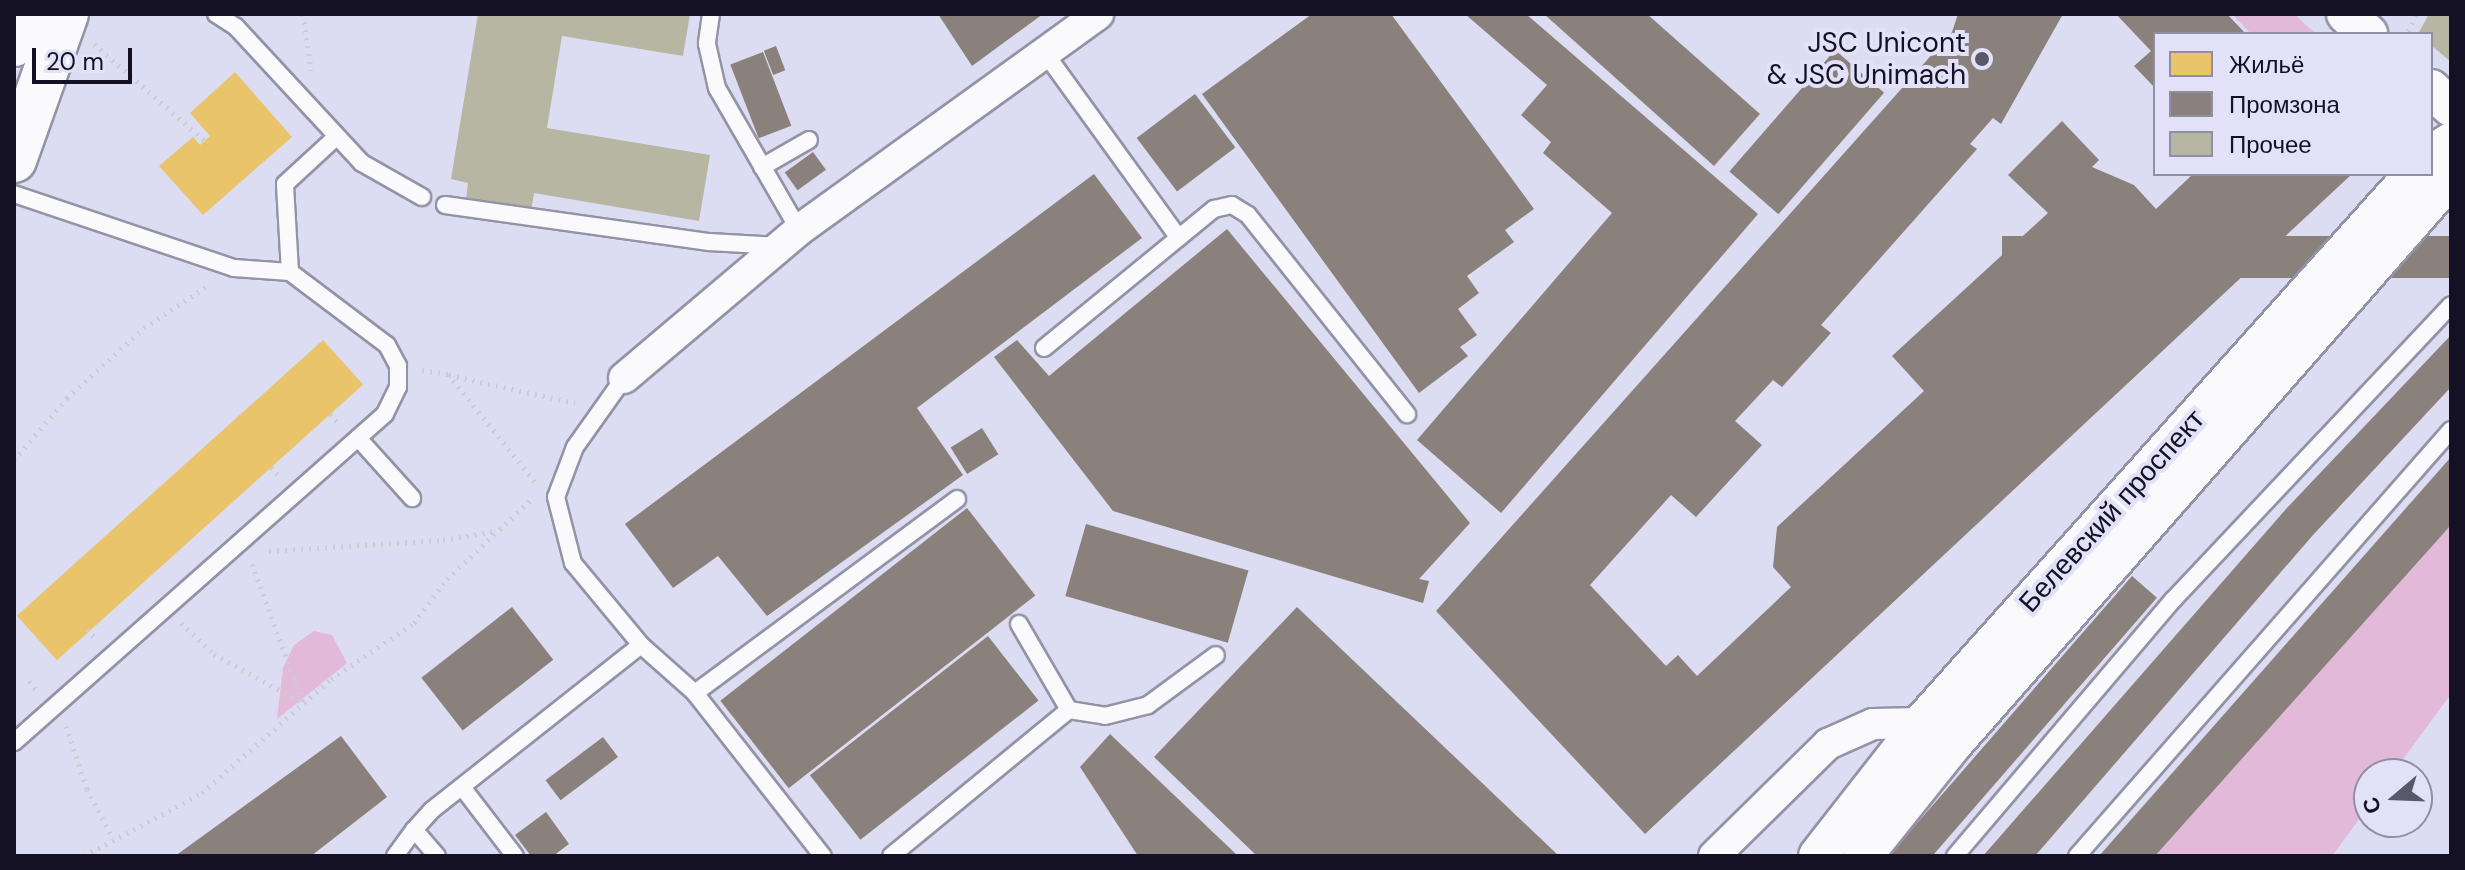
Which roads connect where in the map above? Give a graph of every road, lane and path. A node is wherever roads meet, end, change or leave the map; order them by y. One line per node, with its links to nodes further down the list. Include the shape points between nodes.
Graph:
1 (25, 14): 10 (main road)
2 (216, 14): 14 (lane, via 236,27)
3 (711, 14): 20 (lane, via 707,44 717,88)
4 (1098, 14): 11 (street)
5 (2346, 14): 9 (street)
6 (2417, 14): 8 (path)
7 (78, 28): 16 (path); 19 (main road)
8 (2408, 31)
9 (2366, 32)
10 (14, 44)
11 (1045, 53): 26 (street); 27 (lane)
12 (2433, 91): 13 (street)
13 (2451, 107)
14 (335, 138): 24 (lane, via 383,178); 29 (lane, via 285,184)
15 (809, 140): 20 (lane)
16 (205, 141)
17 (2451, 142): 18 (street)
18 (2433, 154)
19 (14, 160)
20 (762, 167): 26 (lane)
21 (2412, 176): 52 (street, Белевский проспект)
22 (2451, 177): 52 (street, Белевский проспект)
23 (14, 194): 28 (lane)
24 (422, 197)
25 (445, 205): 26 (lane, via 709,242)
26 (790, 238): 34 (street)
27 (1179, 238): 31 (lane); 36 (lane, via 1214,209 1232,205 1248,215)
28 (234, 268): 29 (lane); 39 (path, via 144,328 67,398)
29 (290, 272): 32 (lane, via 387,345)
30 (2451, 305): 66 (lane, via 2173,600)
31 (1044, 348)
32 (398, 366): 33 (path); 38 (lane, via 398,387 385,414)
33 (448, 374): 35 (path); 42 (path, via 542,490)
34 (624, 378): 35 (lane)
35 (601, 409): 46 (lane, via 575,447 556,497 573,563)
36 (1407, 414)
37 (2451, 430): 67 (lane)
38 (358, 438): 40 (lane); 43 (lane)
39 (14, 460)
40 (412, 498)
41 (957, 499): 48 (lane)
42 (498, 531): 43 (path, via 443,540); 49 (path, via 447,579 414,623)
43 (244, 547): 44 (lane); 49 (path)
44 (165, 609): 49 (path, via 214,654); 50 (lane)
45 (1019, 624): 51 (lane)
46 (641, 645): 48 (lane); 54 (lane)
47 (1216, 655): 51 (lane, via 1148,705 1105,716)
48 (695, 693): 57 (lane)
49 (303, 703): 56 (path, via 202,793)
50 (52, 708): 53 (lane); 56 (path, via 63,716 87,789)
51 (1069, 710): 62 (lane)
52 (1937, 735): 63 (street, via 1873,724 1828,744); 64 (street, Белевский проспект); 65 (street, Белевский проспект)
53 (14, 742)
54 (462, 787): 55 (lane); 61 (lane)
55 (414, 830): 59 (lane); 60 (lane)
56 (113, 839): 58 (path)
57 (819, 855)
58 (84, 856)
59 (395, 856)
60 (437, 856)
61 (515, 856)
62 (891, 856)
63 (1714, 856)
64 (1818, 856)
65 (1863, 856)
66 (1955, 856)
67 (2077, 856)

